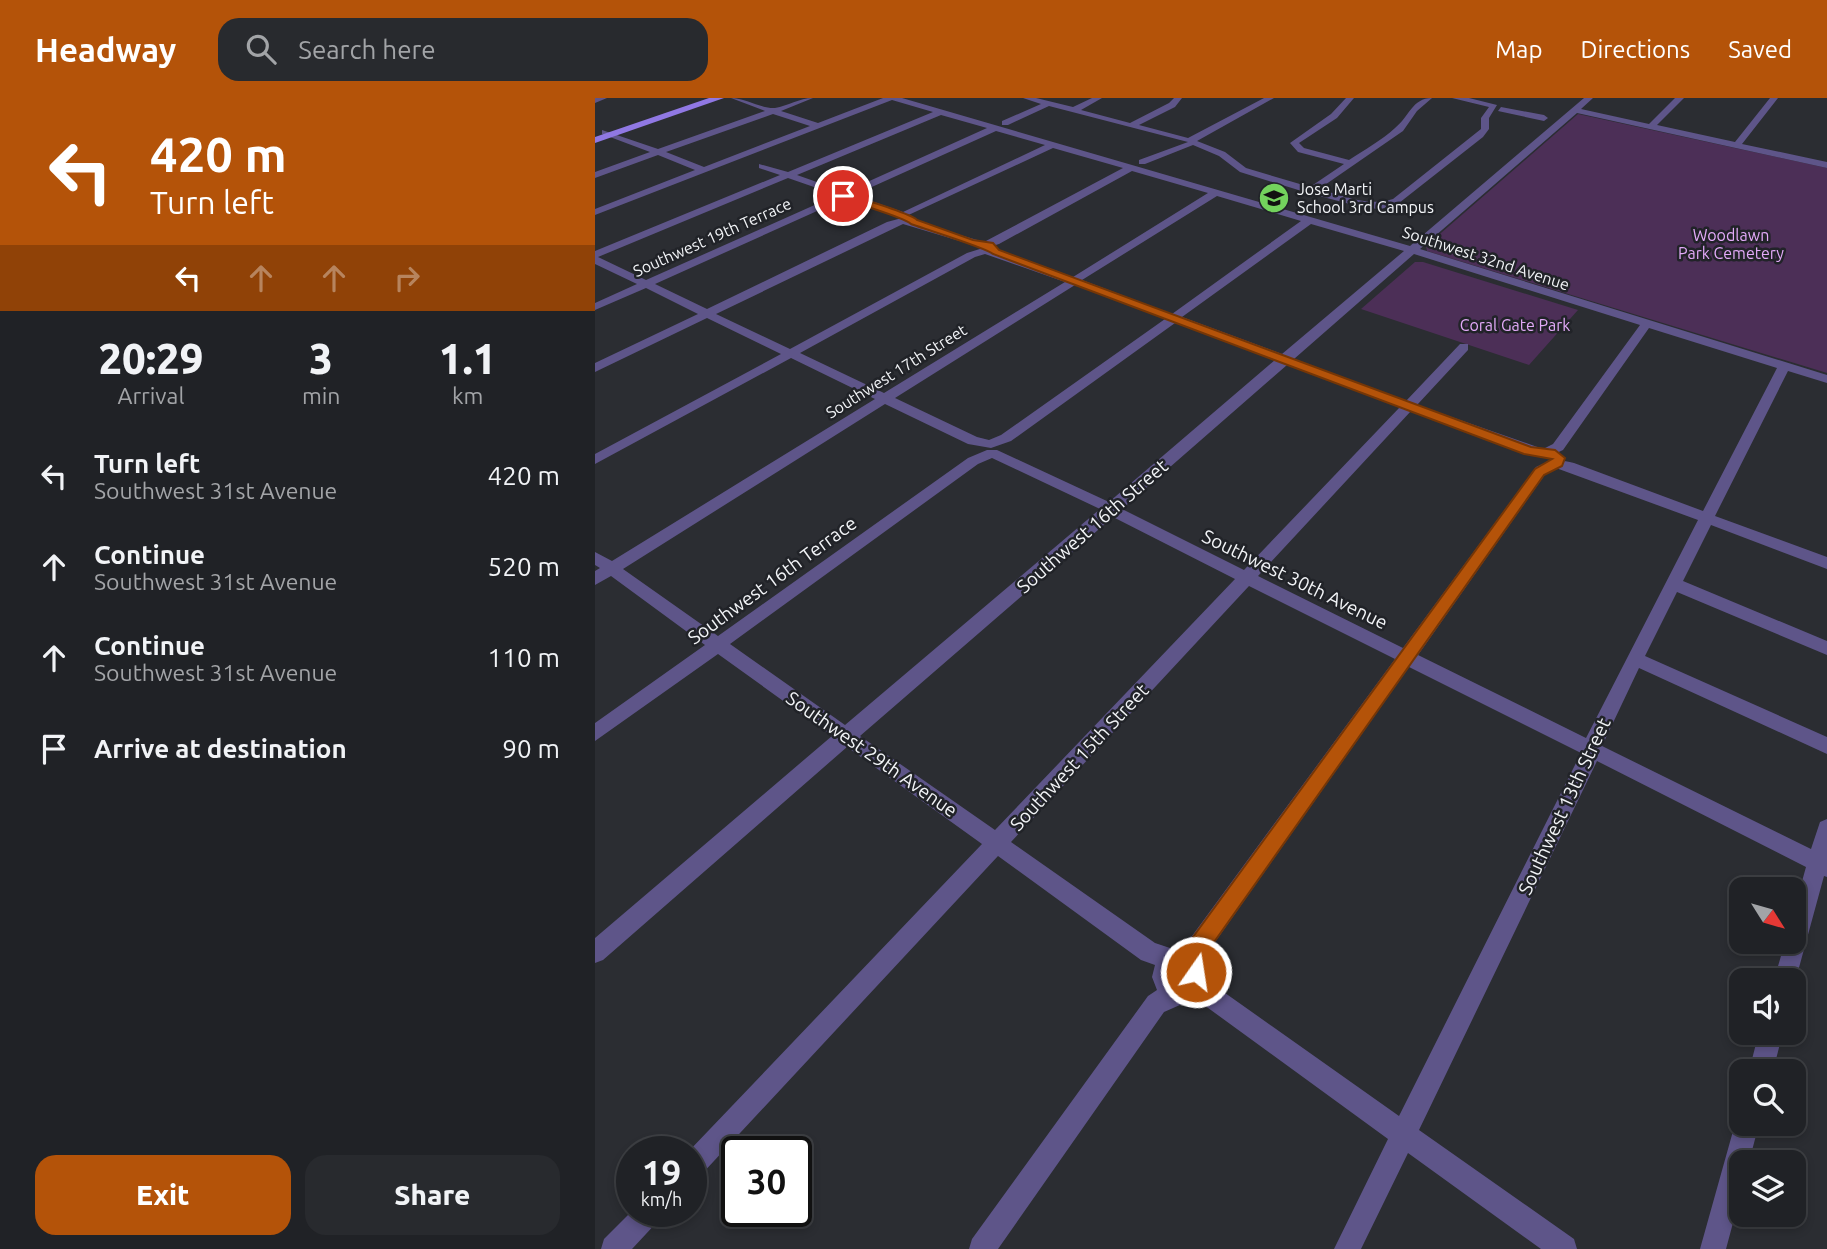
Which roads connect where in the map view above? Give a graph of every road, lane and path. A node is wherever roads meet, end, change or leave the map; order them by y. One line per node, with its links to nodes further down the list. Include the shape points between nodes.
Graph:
1 (603, 98): 17 (street)
2 (705, 98): 29 (main road)
3 (719, 98): 29 (main road)
4 (736, 98): 21 (street)
5 (809, 98): 21 (street)
6 (891, 98): 23 (street, Southwest 32nd Avenue); 25 (street)
7 (1027, 98): 18 (street)
8 (1098, 98): 22 (street)
9 (1270, 98): 30 (street)
10 (1350, 98): 35 (street, via 1294,145)
11 (1428, 98): 35 (street, via 1400,129)
12 (1456, 98): 19 (street)
13 (1589, 98): 20 (street, Southwest 16th Street)
14 (1680, 98): 28 (street)
15 (1774, 98): 32 (street)
16 (1177, 99): 27 (street)
17 (595, 100)
18 (1048, 104): 22 (street); 26 (street, Southwest 19th Terrace)
19 (1498, 106): 24 (street); 42 (street, via 1485,118 1480,135 1396,201 1360,204)
20 (1575, 110): 28 (street); 49 (street, Southwest 16th Street)
21 (773, 111): 25 (street); 33 (street)
22 (1072, 111): 27 (street)
23 (940, 112): 26 (street, Southwest 32nd Avenue); 41 (street)
24 (1544, 118)
25 (818, 126): 39 (street)
26 (1000, 126): 31 (street, Southwest 32nd Avenue); 44 (street, Southwest 19th Terrace)
27 (1129, 126): 30 (street)
28 (1652, 126): 32 (street)
29 (602, 135): 33 (street)
30 (1189, 143): 34 (street); 42 (street, via 1222,154 1246,171)
31 (1052, 145): 38 (street, Southwest 32nd Avenue); 46 (street)
32 (1737, 145): 36 (street)
33 (658, 153): 39 (street); 40 (street)
34 (1142, 162)
35 (1350, 163): 42 (street)
36 (1827, 165)
37 (762, 166): 41 (street)
38 (1130, 168): 43 (street, Southwest 32nd Avenue); 48 (street)
39 (704, 170): 45 (street)
40 (595, 176)
41 (787, 176): 44 (street); 50 (street)
42 (1311, 191)
43 (1215, 193): 47 (street, Southwest 32nd Avenue); 51 (street, Southwest 17th Street)
44 (843, 196): 46 (street); 52 (street, Southwest 19th Terrace)
45 (595, 212)
46 (903, 218): 48 (street); 54 (street)
47 (1309, 220): 49 (street, Southwest 32nd Avenue); 55 (street, Southwest 16th Terrace)
48 (984, 248): 51 (street); 58 (street)
49 (1410, 251): 56 (street, Southwest 32nd Avenue); 59 (street, Southwest 16th Street)
50 (595, 257): 52 (street, Southwest 30th Avenue)
51 (1075, 281): 55 (street); 63 (street, Southwest 17th Street)
52 (646, 284): 53 (street, Southwest 19th Terrace); 54 (street, Southwest 30th Avenue)
53 (595, 307)
54 (706, 314): 58 (street, Southwest 30th Avenue); 61 (street)
55 (1174, 318): 59 (street); 65 (street, Southwest 16th Terrace)
56 (1646, 324): 60 (street, Southwest 32nd Avenue); 66 (street)
57 (1464, 346): 64 (street, Southwest 15th Street)
58 (789, 354): 63 (street, Southwest 30th Avenue); 67 (street)
59 (1286, 359): 64 (street); 68 (street, Southwest 16th Street)
60 (1784, 366): 62 (street, Southwest 32nd Avenue); 69 (street, Southwest 13th Street)
61 (595, 368)
62 (1827, 379)
63 (885, 399): 65 (street, Southwest 30th Avenue); 72 (street, Southwest 17th Street)
64 (1409, 405): 66 (street); 74 (street, Southwest 15th Street)
65 (990, 449): 68 (street, Southwest 30th Avenue); 76 (street, Southwest 16th Terrace)
66 (1549, 459): 69 (street); 78 (street)
67 (595, 460)
68 (1111, 509): 74 (street, Southwest 30th Avenue); 81 (street, Southwest 16th Street)
69 (1707, 518): 71 (street); 75 (street, Southwest 13th Street)
70 (595, 557): 72 (street, Southwest 29th Avenue)
71 (1827, 563)
72 (611, 568): 73 (street, Southwest 17th Street); 76 (street, Southwest 29th Avenue)
73 (595, 579)
74 (1247, 579): 78 (street, Southwest 30th Avenue); 85 (street, Southwest 15th Street)
75 (1673, 584): 77 (street); 79 (street, Southwest 13th Street)
76 (717, 645): 80 (street, Southwest 16th Terrace); 81 (street, Southwest 29th Avenue)
77 (1827, 648)
78 (1406, 657): 83 (street, Southwest 30th Avenue); 89 (street, via 1200,944)
79 (1635, 659): 82 (street); 83 (street, Southwest 13th Street)
80 (595, 733)
81 (848, 736): 85 (street, Southwest 29th Avenue); 87 (street, Southwest 16th Street)
82 (1827, 746)
83 (1591, 751): 86 (street, Southwest 30th Avenue); 90 (street, Southwest 13th Street)
84 (1827, 828): 86 (street)
85 (998, 843): 89 (street, Southwest 29th Avenue); 92 (street, Southwest 15th Street)
86 (1822, 865): 88 (street)
87 (595, 952)
88 (1790, 968)
89 (1180, 980): 90 (street, Southwest 29th Avenue); 95 (street)
90 (1404, 1134): 96 (street, Southwest 13th Street); 97 (street, Southwest 29th Avenue)
91 (1744, 1136): 98 (street)
92 (707, 1150)
93 (635, 1227): 94 (street)
94 (614, 1249)
95 (982, 1249)
96 (1347, 1249)
97 (1564, 1249)
98 (1713, 1249)

